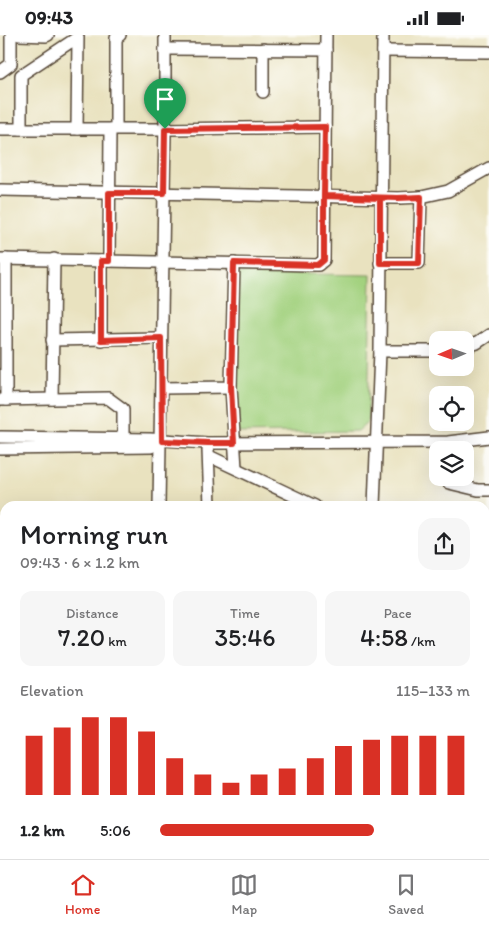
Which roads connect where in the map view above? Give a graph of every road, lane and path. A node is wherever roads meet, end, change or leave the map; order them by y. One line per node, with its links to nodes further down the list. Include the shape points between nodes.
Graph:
1 (11, 35): 13 (street, via 11,64)
2 (19, 35): 3 (street)
3 (48, 35)
4 (120, 35): 19 (street, via 116,38)
5 (165, 35): 8 (street)
6 (326, 35): 10 (street)
7 (383, 35): 11 (street)
8 (165, 49): 9 (street); 20 (street)
9 (263, 49): 10 (street); 14 (street)
10 (326, 50): 15 (street)
11 (383, 51): 12 (street); 27 (street)
12 (489, 52)
13 (0, 71)
14 (263, 92)
15 (325, 127): 20 (street); 25 (street)
16 (0, 129): 17 (street)
17 (21, 129): 18 (street); 18 (street, via 21,75 78,37)
18 (77, 129): 19 (street)
19 (113, 129): 20 (street); 23 (street)
20 (165, 129): 24 (street)
21 (489, 168): 26 (street, via 448,191)
22 (0, 190): 23 (street)
23 (109, 193): 24 (street); 30 (street)
24 (164, 193): 25 (street); 31 (street)
25 (324, 196): 27 (street); 32 (street, via 324,260 318,265)
26 (421, 197): 27 (street); 33 (street, via 419,263)
27 (380, 198): 33 (street)
28 (3, 259): 29 (street); 44 (street)
29 (54, 259): 30 (street); 37 (street)
30 (105, 261): 31 (street); 36 (street)
31 (164, 263): 32 (street); 35 (street)
32 (234, 263): 41 (street)
33 (380, 263): 39 (street)
34 (489, 335): 38 (street)
35 (161, 338): 36 (street); 42 (street)
36 (101, 340): 37 (street)
37 (52, 341): 43 (street)
38 (474, 344)
39 (380, 351): 40 (street); 52 (street)
40 (429, 351)
41 (231, 387): 42 (street); 51 (street)
42 (162, 388): 48 (street)
43 (52, 399): 44 (street); 47 (street, via 108,397 124,409)
44 (3, 400)
45 (0, 437): 47 (street)
46 (489, 437): 49 (street)
47 (123, 438): 48 (street)
48 (162, 441): 50 (street); 55 (street, via 151,447); 61 (street)
49 (471, 441)
50 (208, 443): 51 (street); 57 (street)
51 (234, 443): 52 (street); 58 (street)
52 (376, 443): 54 (street); 64 (street)
53 (0, 444): 55 (street, via 39,443)
54 (429, 445)
55 (45, 448): 56 (street)
56 (0, 449)
57 (209, 455): 58 (street); 62 (street)
58 (236, 468): 63 (street)
59 (461, 486): 60 (street)
60 (489, 490)
61 (160, 501)
62 (210, 501)
63 (305, 501)
64 (374, 501)

